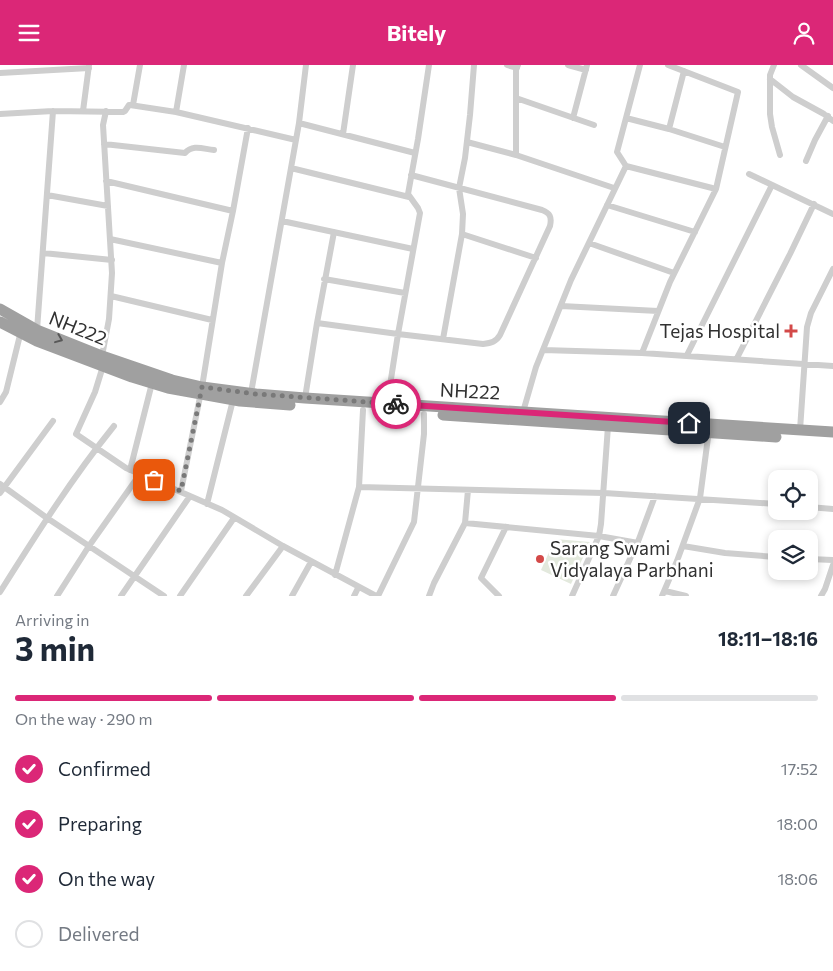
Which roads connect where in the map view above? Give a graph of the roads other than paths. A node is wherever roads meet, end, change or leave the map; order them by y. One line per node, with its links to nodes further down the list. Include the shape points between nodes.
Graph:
1 (140, 65): 21 (street)
2 (184, 65): 25 (street)
3 (306, 65): 30 (street)
4 (353, 65): 34 (street)
5 (429, 65): 40 (street)
6 (474, 65): 36 (street)
7 (507, 65): 13 (street)
8 (568, 65): 15 (street)
9 (640, 65): 28 (street)
10 (668, 65): 16 (street)
11 (774, 65): 18 (street)
12 (801, 65): 19 (street)
13 (517, 66): 20 (street)
14 (89, 67): 17 (street); 23 (street)
15 (586, 68): 27 (street)
16 (684, 71): 33 (street); 38 (street, via 738,92)
17 (0, 73)
18 (770, 79): 29 (street, via 793,97); 42 (street, via 770,121)
19 (833, 88)
20 (516, 98): 27 (street); 41 (street)
21 (132, 105): 24 (street, via 123,112); 25 (street)
22 (54, 111): 23 (street); 26 (street); 53 (street)
23 (83, 111): 24 (street)
24 (106, 111): 37 (street)
25 (176, 112): 32 (street)
26 (0, 114)
27 (573, 118): 31 (street)
28 (626, 118): 33 (street); 44 (street, via 617,152)
29 (830, 118): 43 (street)
30 (299, 123): 34 (street); 35 (street)
31 (594, 125)
32 (248, 129): 35 (street); 58 (street)
33 (669, 129): 38 (street)
34 (343, 134): 40 (street)
35 (296, 140): 45 (street)
36 (467, 142): 41 (street); 50 (street)
37 (104, 144): 39 (street, via 185,153 193,148); 48 (street)
38 (726, 147): 52 (street)
39 (214, 150)
40 (415, 153): 47 (street)
41 (516, 155): 51 (street)
42 (780, 155)
43 (806, 161)
44 (626, 166): 51 (street); 52 (street)
45 (291, 168): 54 (street); 60 (street)
46 (749, 174): 49 (street)
47 (411, 175): 50 (street); 54 (street)
48 (106, 181): 57 (street); 58 (street)
49 (772, 185): 55 (street); 88 (street)
50 (459, 187): 63 (street); 68 (street, via 547,212 550,226)
51 (614, 189): 56 (street)
52 (716, 189): 62 (street)
53 (47, 195): 57 (street); 67 (street)
54 (409, 197): 66 (street, via 420,213)
55 (814, 204): 59 (street); 89 (street)
56 (607, 205): 62 (street); 65 (street)
57 (108, 206): 64 (street)
58 (233, 211): 70 (street)
59 (833, 213)
60 (282, 221): 61 (street); 95 (street)
61 (334, 232): 66 (street); 73 (street)
62 (695, 232): 71 (street)
63 (462, 234): 68 (street); 85 (street)
64 (110, 239): 69 (street); 70 (street)
65 (588, 243): 71 (street); 76 (street)
66 (412, 249): 74 (street)
67 (43, 253): 69 (street); 83 (street)
68 (536, 258): 85 (street, via 498,339 483,344)
69 (112, 260): 75 (street)
70 (222, 263): 79 (street)
71 (674, 273): 78 (street)
72 (832, 274): 91 (street, via 808,320)
73 (324, 279): 74 (street); 81 (street)
74 (405, 293): 84 (street)
75 (111, 296): 79 (street); 90 (street)
76 (561, 306): 78 (street); 86 (street)
77 (0, 309): 82 (highway, NH222)
78 (658, 311): 87 (street)
79 (212, 320): 94 (street)
80 (0, 321): 82 (highway, NH222)
81 (317, 323): 84 (street); 96 (street)
82 (22, 328): 83 (highway, NH222); 90 (highway, NH222, via 38,341); 98 (street, via 6,392)
83 (37, 330): 90 (highway, NH222, one-way to 90)
84 (398, 335): 85 (street); 99 (street)
85 (443, 339)
86 (543, 350): 87 (street); 101 (street)
87 (642, 353): 88 (street)
88 (688, 355): 89 (street)
89 (737, 358): 91 (street)
90 (103, 361): 93 (highway, NH222); 94 (highway, NH222); 110 (street, via 95,392 76,434)
91 (804, 363): 92 (street); 107 (street)
92 (833, 365)
93 (152, 383): 94 (highway, NH222); 111 (street)
94 (202, 391): 95 (highway, NH222); 97 (highway, NH222); 117 (street)
95 (251, 393): 96 (highway, NH222)
96 (305, 398): 99 (highway, NH222)
97 (233, 400): 100 (highway, NH222); 123 (street)
98 (0, 402)
99 (386, 407): 100 (highway, NH222); 101 (highway, NH222); 102 (highway, NH222)
100 (363, 409): 114 (street)
101 (523, 412): 106 (highway, NH222)
102 (424, 414): 105 (highway, NH222); 115 (street)
103 (53, 421): 113 (street)
104 (114, 425): 110 (street)
105 (608, 426): 106 (highway, NH222); 119 (street)
106 (709, 428): 107 (highway, NH222); 109 (highway, NH222); 122 (street)
107 (800, 431): 108 (highway, NH222)
108 (833, 432)
109 (833, 440)
110 (96, 448): 111 (street); 127 (street)
111 (130, 469): 112 (street)
112 (140, 474): 117 (street); 133 (street)
113 (2, 485): 118 (street); 127 (street)
114 (358, 487): 115 (street); 141 (street)
115 (418, 489): 116 (street); 153 (street, via 414,522)
116 (468, 490): 119 (street); 129 (street)
117 (181, 491): 120 (street)
118 (0, 493)
119 (604, 493): 121 (street); 131 (street)
120 (190, 495): 123 (street); 142 (street)
121 (655, 496): 122 (street); 132 (street)
122 (700, 498): 124 (street); 135 (street)
123 (207, 503): 128 (street)
124 (768, 503)
125 (818, 508): 126 (street)
126 (833, 509)
127 (47, 518): 133 (street); 144 (street)
128 (234, 518): 134 (street); 149 (street)
129 (465, 523): 130 (street); 154 (street)
130 (506, 527): 131 (street); 155 (street, via 480,578)
131 (598, 536): 132 (street); 156 (street)
132 (638, 543): 157 (street)
133 (89, 546): 142 (street); 146 (street)
134 (283, 546): 139 (street); 150 (street)
135 (683, 546): 136 (street); 145 (street)
136 (768, 556)
137 (818, 559): 138 (street)
138 (833, 560)
139 (311, 562): 141 (street); 151 (street)
140 (833, 565): 159 (street)
141 (335, 575): 143 (street)
142 (134, 576): 147 (street); 148 (street)
143 (358, 588): 152 (street); 153 (street)
144 (0, 592)
145 (664, 594): 158 (street)
146 (57, 596)
147 (121, 596)
148 (164, 596)
149 (180, 596)
150 (246, 596)
151 (292, 596)
152 (354, 596)
153 (377, 596)
154 (429, 596)
155 (499, 596)
156 (572, 596)
157 (613, 596)
158 (686, 596)
159 (821, 596)

